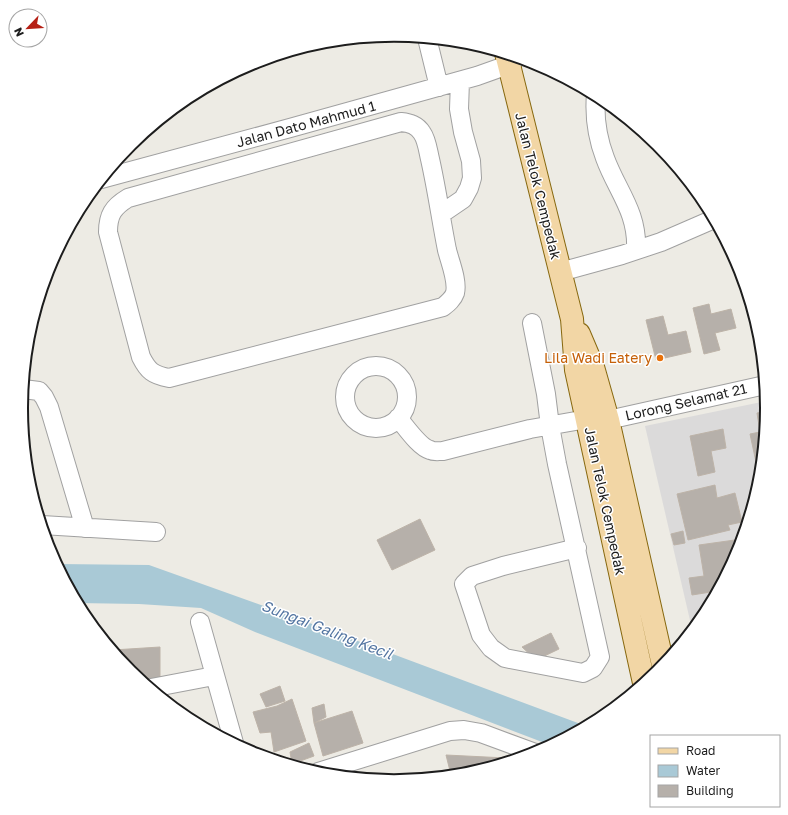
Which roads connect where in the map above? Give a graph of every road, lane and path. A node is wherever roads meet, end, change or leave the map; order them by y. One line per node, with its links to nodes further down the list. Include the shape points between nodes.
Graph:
1 (428, 43): 5 (street)
2 (509, 60): 4 (street, Jalan Dato Mahmud 1)
3 (511, 61): 11 (main road, Jalan Telok Cempedak)
4 (460, 81): 5 (street, Jalan Dato Mahmud 1); 8 (street, via 459,109 471,161 472,178 463,199)
5 (439, 87): 7 (street, Jalan Dato Mahmud 1)
6 (598, 104): 10 (street, via 596,124 600,144 631,213)
7 (111, 176)
8 (441, 214): 8 (street, via 455,283 455,293 443,307 169,378 152,372 141,357 108,232 112,212 118,204 128,198 402,122 410,122 422,133)
9 (709, 221): 10 (street)
10 (636, 250): 11 (street)
11 (560, 272): 16 (main road, Jalan Telok Cempedak, via 572,319 593,367)
12 (532, 323): 17 (street)
13 (759, 386): 16 (street, Lorong Selamat 21)
14 (31, 390): 19 (street, via 44,397 49,407)
15 (398, 418): 17 (street, Lorong Selamat 21, via 422,445 433,451 443,451)
16 (597, 419): 17 (street, Lorong Selamat 21); 23 (main road, Jalan Telok Cempedak); 25 (main road, Jalan Telok Cempedak)
17 (550, 426): 21 (street)
18 (47, 526): 19 (street)
19 (84, 528): 20 (street)
20 (156, 532)
21 (577, 548): 21 (street, via 600,657 593,668 583,673 505,658 491,648 481,635 464,584 468,579 503,566)
22 (200, 622): 24 (street)
23 (661, 658)
24 (214, 676): 26 (street); 27 (street)
25 (643, 676)
26 (158, 687)
27 (232, 736)
28 (525, 749): 29 (street, via 481,733 450,731)
29 (332, 768)

